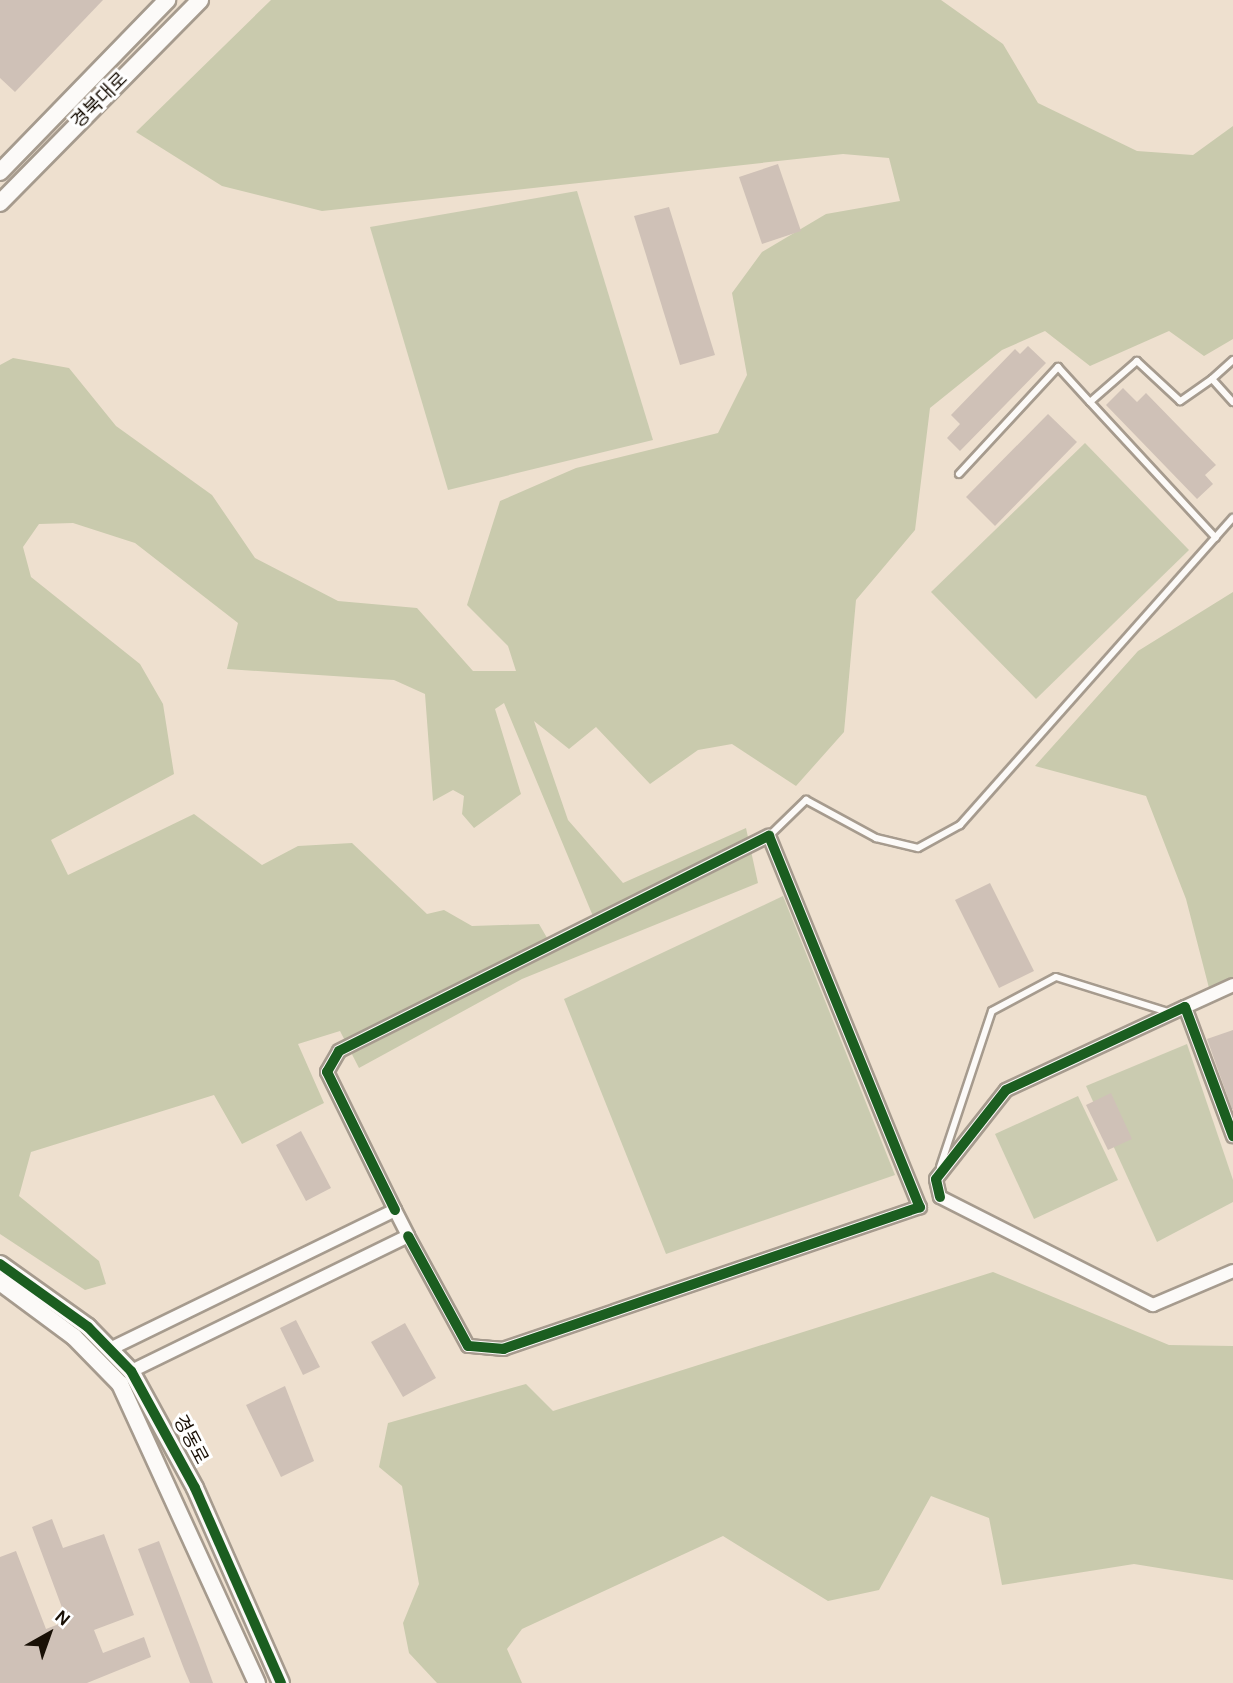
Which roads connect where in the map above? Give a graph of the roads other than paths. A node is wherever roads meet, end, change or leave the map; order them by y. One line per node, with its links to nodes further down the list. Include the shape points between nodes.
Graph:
1 (167, 0): 3 (street, 경북대로)
2 (200, 0): 4 (street, 경북대로)
3 (0, 172)
4 (0, 203)
5 (1233, 360): 6 (lane)
6 (1212, 379): 7 (lane, via 1180,401 1137,361); 8 (lane)
7 (1090, 402): 9 (lane, via 1058,367); 11 (lane)
8 (1233, 402)
9 (959, 474)
10 (1233, 518): 11 (lane)
11 (1216, 537): 12 (lane, via 960,825 918,848 876,838 806,800)
12 (769, 836): 19 (street); 20 (street, via 339,1051 327,1072)
13 (1233, 985): 14 (street)
14 (1185, 1007): 15 (street); 16 (street)
15 (1172, 1013): 17 (street, via 1006,1090); 17 (lane, via 1056,977 992,1011)
16 (1233, 1136)
17 (936, 1179): 18 (street)
18 (940, 1198): 19 (street); 23 (street, via 1153,1304)
19 (920, 1207): 21 (street, via 504,1349 468,1346)
20 (395, 1210): 21 (street); 25 (street)
21 (408, 1236): 26 (street)
22 (0, 1264): 25 (street, 경동로)
23 (1233, 1271)
24 (0, 1282): 27 (street, 경동로, via 74,1337 120,1384)
25 (110, 1349): 26 (street, 경동로)
26 (131, 1371): 28 (street, 경동로, via 195,1488)
27 (257, 1683)
28 (281, 1683)

